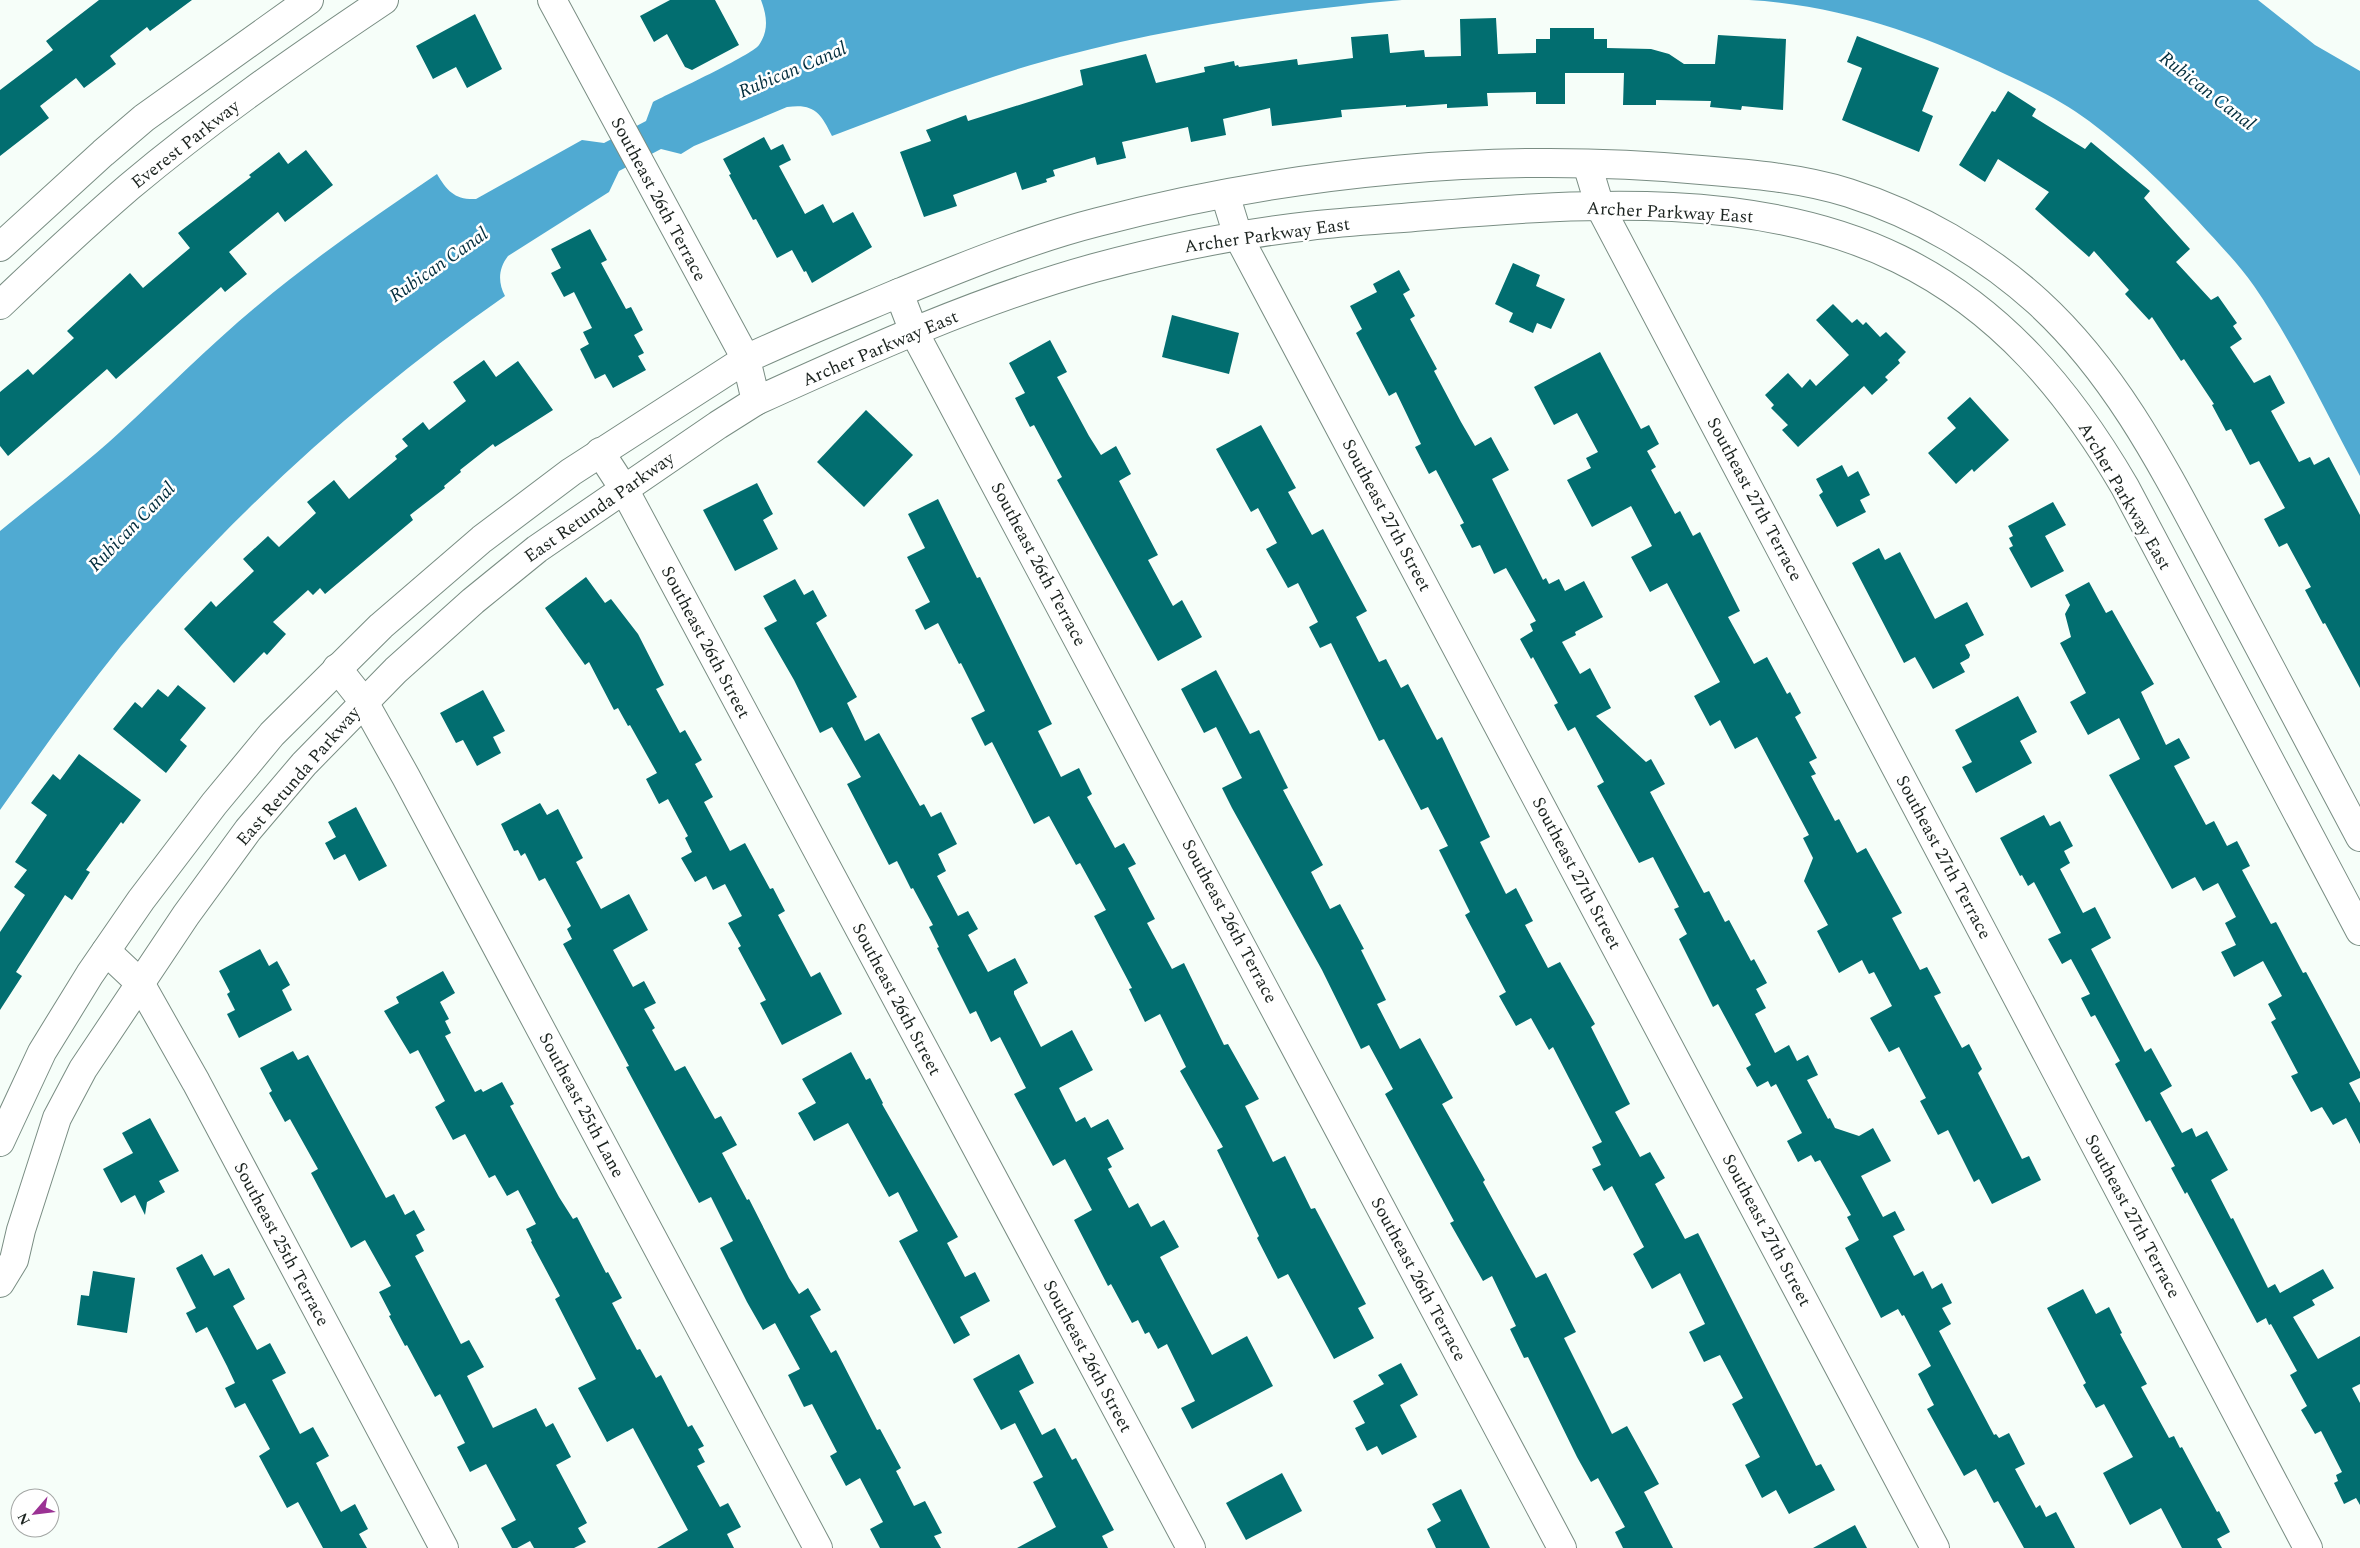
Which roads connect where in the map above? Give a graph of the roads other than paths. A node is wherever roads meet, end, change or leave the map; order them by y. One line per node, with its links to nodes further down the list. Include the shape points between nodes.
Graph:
1 (309, 0): 8 (street, via 144,118)
2 (384, 0): 10 (street, Everest Parkway, via 185,141)
3 (552, 0): 12 (street, Southeast 26th Terrace)
4 (1587, 164): 5 (street, via 1406,169); 6 (street, Southeast 27th Terrace); 18 (street, via 1652,165 1755,175 1848,192 1939,232 1974,253 2038,302 2082,346 2145,437)
5 (1226, 194): 7 (street, Southeast 27th Street); 9 (street, via 1095,222 1010,250)
6 (1600, 207): 7 (street, Archer Parkway East, via 1507,210 1311,225); 19 (street, Archer Parkway East, via 1735,212 1803,224 1860,242 1931,277 1990,318 2018,343 2045,370 2086,425 2125,487); 29 (street, Southeast 27th Terrace)
7 (1238, 236): 11 (street, Archer Parkway East, via 1094,268 1030,288); 28 (street, Southeast 27th Street)
8 (0, 247)
9 (899, 293): 11 (street, Southeast 26th Terrace); 12 (street)
10 (3, 296)
11 (914, 332): 13 (street, Archer Parkway East); 27 (street, Southeast 26th Terrace)
12 (746, 359): 13 (street, Southeast 26th Terrace); 14 (street)
13 (756, 401): 15 (street, East Retunda Parkway)
14 (600, 452): 15 (street, Southeast 26th Street); 16 (street, via 482,539)
15 (624, 489): 17 (street, East Retunda Parkway, via 537,549 480,595); 26 (street, Southeast 26th Street)
16 (337, 668): 17 (street, Southeast 25th Lane); 20 (street, via 272,734 214,804)
17 (364, 702): 21 (street, East Retunda Parkway, via 304,764 248,830); 25 (street, Southeast 25th Lane)
18 (2360, 837)
19 (2360, 931)
20 (106, 951): 21 (street, Southeast 25th Terrace); 22 (street, via 42,1052)
21 (140, 983): 23 (street, East Retunda Parkway, via 83,1069 57,1118 14,1260); 24 (street, Southeast 25th Terrace)
22 (0, 1142)
23 (0, 1283)
24 (444, 1548)
25 (818, 1548)
26 (1190, 1548)
27 (1562, 1548)
28 (1935, 1548)
29 (2308, 1548)

